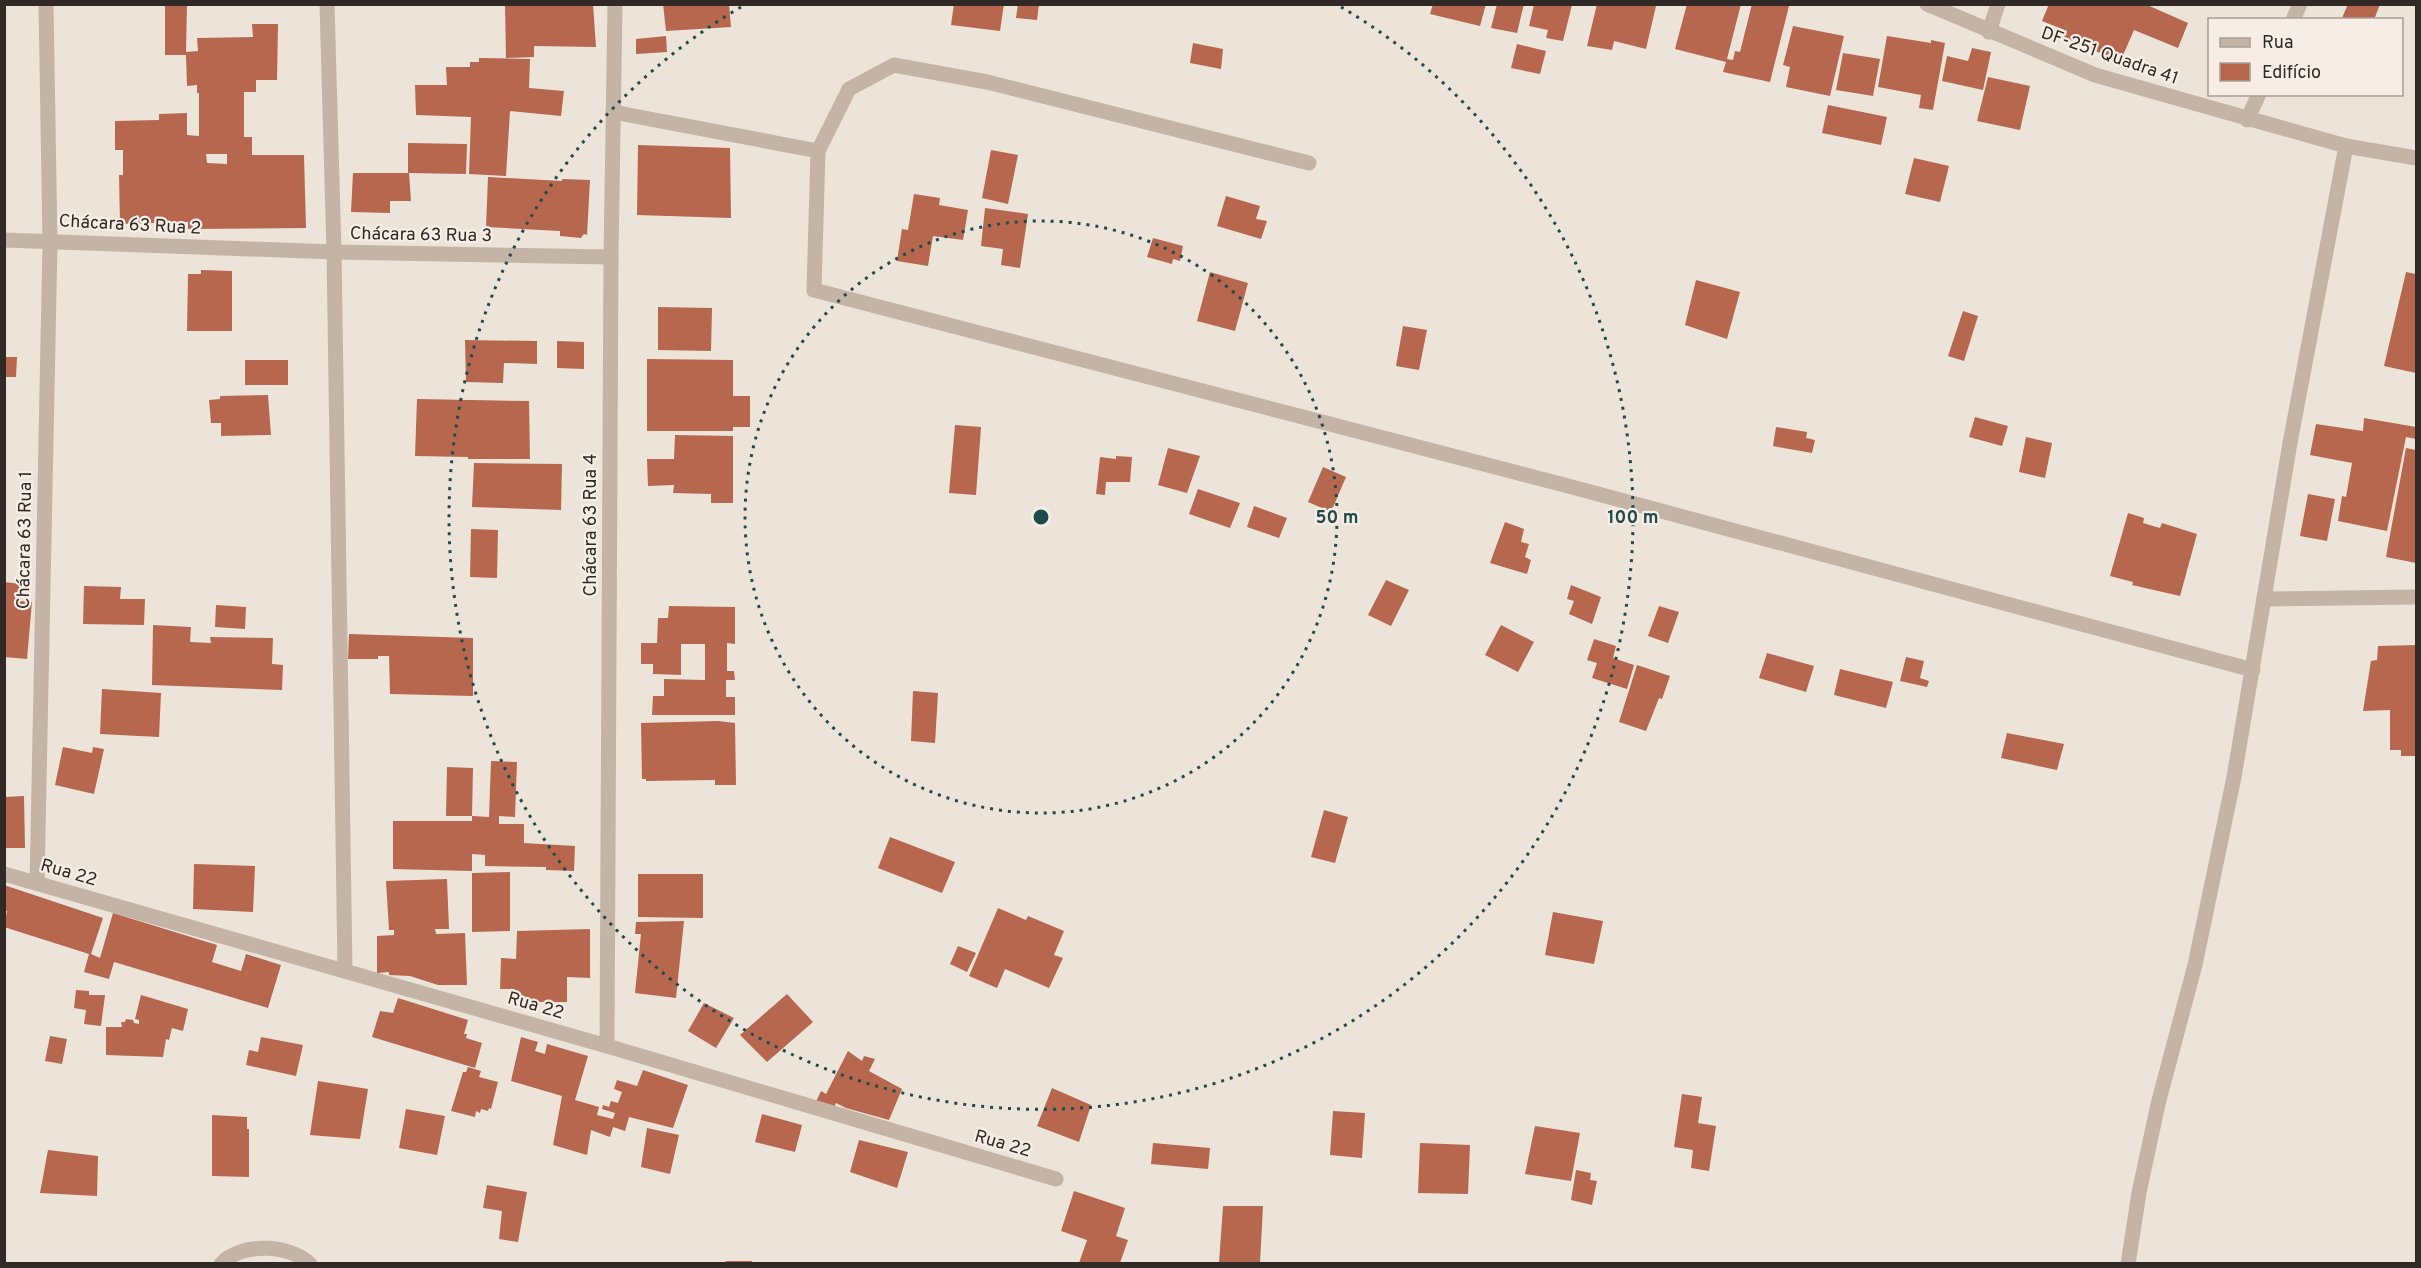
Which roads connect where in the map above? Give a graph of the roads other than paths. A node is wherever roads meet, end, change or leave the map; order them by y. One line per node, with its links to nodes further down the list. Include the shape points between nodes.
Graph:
1 (46, 4): 17 (street, Chácara 63 Rua 2)
2 (327, 4): 18 (street, Chácara 63 Rua 3)
3 (615, 4): 10 (street, Chácara 63 Rua 4)
4 (1927, 4): 8 (street, DF-251 Quadra 41)
5 (1998, 4): 8 (street)
6 (2300, 4): 7 (street)
7 (2294, 18)
8 (1989, 32): 11 (street, DF-251 Quadra 41, via 2095,75)
9 (2258, 96): 11 (street)
10 (613, 112): 13 (street); 19 (street, Chácara 63 Rua 4)
11 (2247, 120): 12 (street, DF-251 Quadra 41)
12 (2346, 146): 14 (street, DF-251 Quadra 41); 21 (street)
13 (818, 151): 15 (street, via 849,89 894,65 987,82); 22 (street, via 814,290 1584,490)
14 (2416, 158)
15 (1309, 163)
16 (4, 240): 17 (street)
17 (50, 243): 18 (street, Chácara 63 Rua 2); 24 (street, Chácara 63 Rua 1)
18 (334, 252): 19 (street, Chácara 63 Rua 3); 25 (street)
19 (611, 257): 26 (street, Chácara 63 Rua 4)
20 (2416, 597): 21 (street)
21 (2264, 599): 22 (street)
22 (2253, 670): 30 (street, via 2195,965 2158,1104)
23 (4, 874): 24 (street, Rua 22)
24 (37, 883): 25 (street, Rua 22)
25 (345, 970): 26 (street, Rua 22)
26 (607, 1046): 27 (street, Rua 22)
27 (1056, 1179)
28 (221, 1263): 29 (street, via 264,1246 302,1255)
29 (310, 1263)
30 (2128, 1263)

